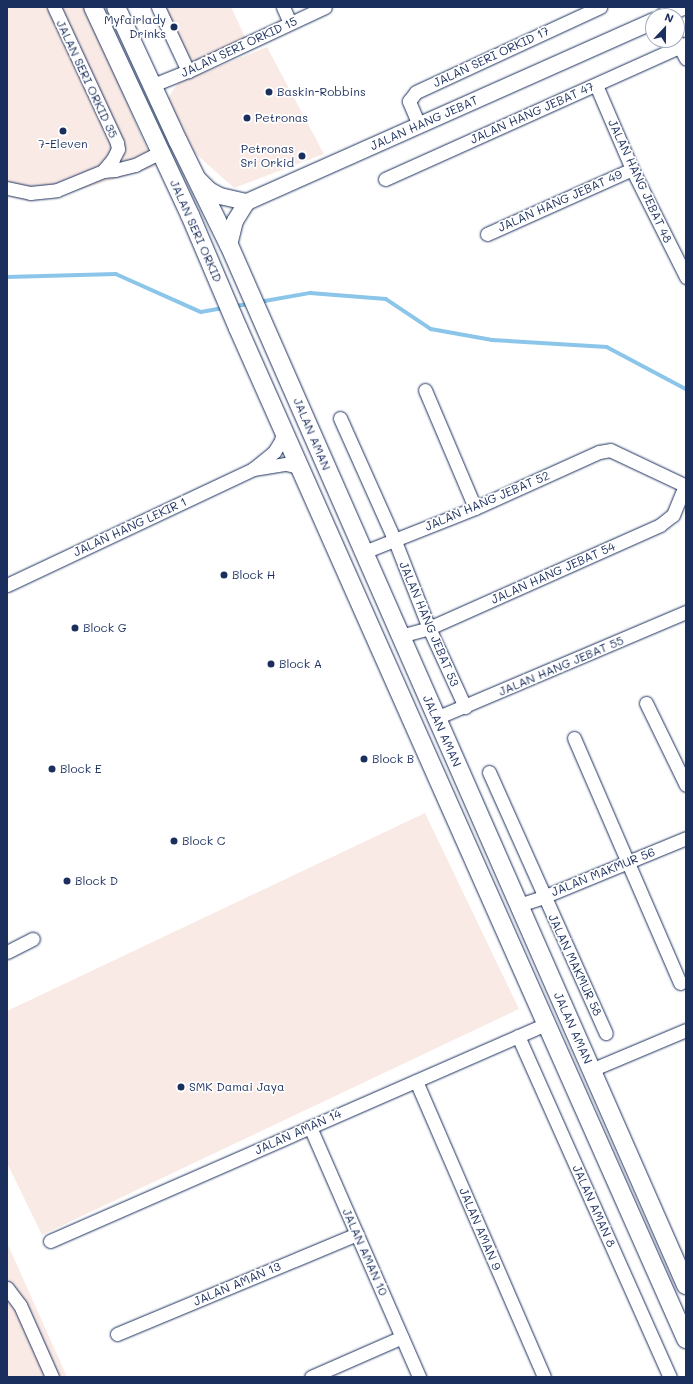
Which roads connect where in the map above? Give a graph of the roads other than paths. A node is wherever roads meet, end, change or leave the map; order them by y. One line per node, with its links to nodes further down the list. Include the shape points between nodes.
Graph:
1 (54, 7): 19 (street, JALAN SERI ORKID 35, via 117,143 118,149)
2 (93, 7): 17 (main road, JALAN SERI ORKID)
3 (116, 7): 14 (main road, JALAN SERI ORKID)
4 (158, 7): 13 (street)
5 (283, 7): 8 (street)
6 (325, 7): 8 (street, JALAN SERI ORKID 15)
7 (600, 7): 16 (street, JALAN SERI ORKID 17, via 416,92 409,100)
8 (290, 23): 13 (street, JALAN SERI ORKID 15)
9 (645, 25): 16 (street, JALAN HANG JEBAT)
10 (671, 48): 15 (street, JALAN HANG JEBAT 47)
11 (683, 48): 12 (street)
12 (686, 59)
13 (188, 71): 14 (street, JALAN SERI ORKID 15)
14 (153, 85): 20 (main road, JALAN SERI ORKID)
15 (596, 85): 18 (street, JALAN HANG JEBAT 48); 21 (street, JALAN HANG JEBAT 47)
16 (419, 125): 23 (street, JALAN HANG JEBAT)
17 (161, 152): 19 (street, via 135,164); 29 (main road, JALAN SERI ORKID)
18 (632, 169): 24 (street, JALAN HANG JEBAT 49); 26 (street, JALAN HANG JEBAT 48)
19 (103, 171): 22 (street, via 57,190 30,193)
20 (197, 178): 23 (street, via 209,190 220,196); 25 (main road, JALAN AMAN)
21 (384, 179)
22 (7, 188)
23 (247, 202): 25 (street, via 235,221)
24 (487, 234)
25 (229, 245): 35 (main road, JALAN AMAN)
26 (686, 277)
27 (425, 390): 33 (street)
28 (340, 418): 34 (street, JALAN HANG JEBAT 53)
29 (283, 430): 30 (main road, JALAN SERI ORKID); 31 (street, JALAN HANG LEKIR 1, via 281,441 274,452)
30 (297, 462): 31 (street, JALAN HANG LEKIR 1); 53 (main road, JALAN AMAN)
31 (253, 469): 36 (street, JALAN HANG LEKIR 1)
32 (685, 485): 33 (street, JALAN HANG JEBAT 52, via 610,450 599,452); 38 (street, JALAN HANG JEBAT 54, via 673,515 668,520)
33 (475, 508): 34 (street, JALAN HANG JEBAT 52)
34 (395, 540): 35 (street, JALAN HANG JEBAT 52); 38 (street, JALAN HANG JEBAT 53)
35 (364, 552): 39 (main road, JALAN AMAN)
36 (7, 585)
37 (686, 612): 41 (street, JALAN HANG JEBAT 55)
38 (429, 628): 39 (street, JALAN HANG JEBAT 54); 41 (street, JALAN HANG JEBAT 53)
39 (400, 636): 42 (main road, JALAN AMAN)
40 (646, 703): 45 (street)
41 (465, 707): 42 (street, JALAN HANG JEBAT 55)
42 (436, 718): 49 (main road, JALAN AMAN)
43 (574, 738): 47 (street)
44 (489, 772): 48 (street, JALAN MAKMUR 58)
45 (686, 785)
46 (686, 838): 47 (street, JALAN MAKMUR 56)
47 (628, 861): 48 (street, JALAN MAKMUR 56); 52 (street)
48 (544, 896): 49 (street, JALAN MAKMUR 56); 55 (street, JALAN MAKMUR 58)
49 (518, 905): 57 (main road, JALAN AMAN)
50 (33, 939): 51 (street)
51 (7, 952)
52 (680, 983)
53 (546, 1024): 56 (street, JALAN AMAN 14); 66 (main road, JALAN AMAN)
54 (686, 1030): 57 (street)
55 (606, 1033)
56 (518, 1036): 58 (street, JALAN AMAN 14); 71 (street, JALAN AMAN 8)
57 (591, 1070): 62 (main road, JALAN AMAN)
58 (416, 1081): 59 (street, JALAN AMAN 14); 70 (street, JALAN AMAN 9)
59 (310, 1127): 60 (street, JALAN AMAN 10); 61 (street, JALAN AMAN 14)
60 (357, 1234): 64 (street, JALAN AMAN 13); 65 (street, JALAN AMAN 10)
61 (50, 1241)
62 (686, 1285)
63 (7, 1288): 67 (street, via 20,1305)
64 (117, 1334)
65 (402, 1337): 68 (street); 69 (street, JALAN AMAN 10)
66 (686, 1340)
67 (52, 1377)
68 (311, 1377)
69 (419, 1377)
70 (544, 1377)
71 (670, 1377)

